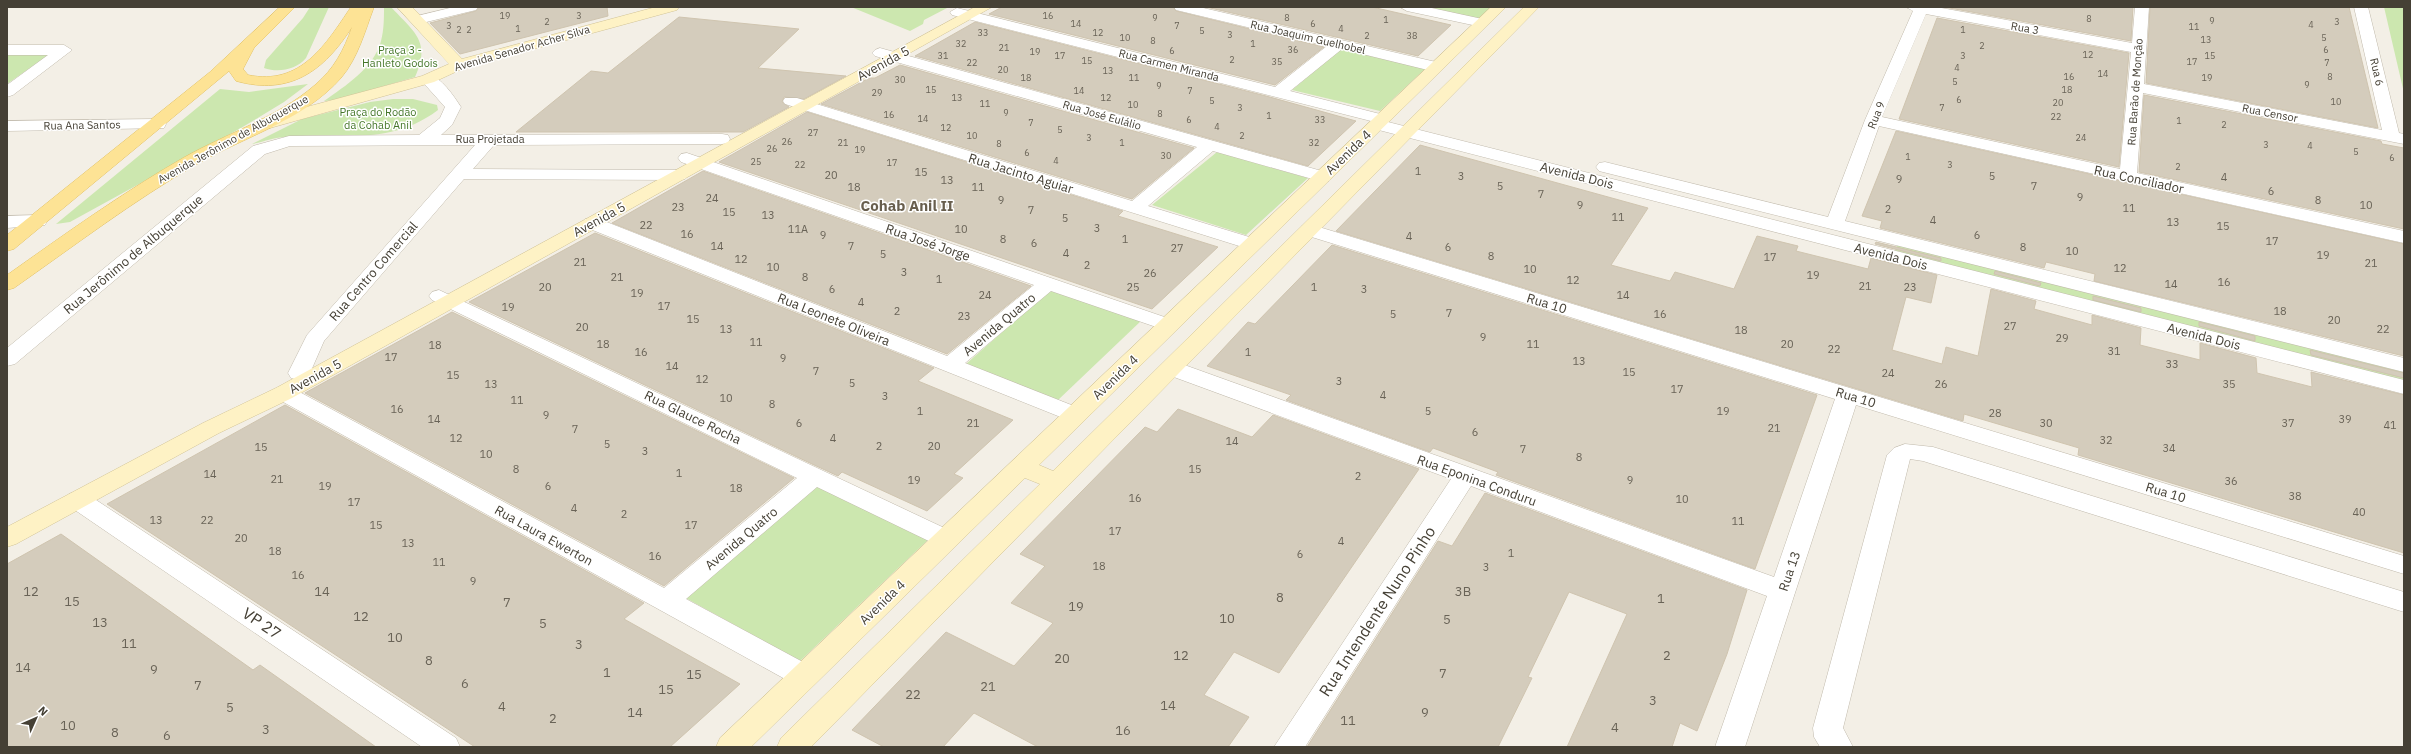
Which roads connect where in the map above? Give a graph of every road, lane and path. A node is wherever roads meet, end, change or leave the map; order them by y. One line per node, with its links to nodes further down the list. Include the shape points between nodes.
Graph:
1 (288, 7): 18 (main road)
2 (359, 7): 18 (main road, via 322,59 309,70 295,76 257,81 238,76 235,69 237,64)
3 (367, 7): 34 (main road, Avenida Jerônimo de Albuquerque, via 344,62 335,76 309,97)
4 (404, 7): 16 (street)
5 (471, 7): 16 (street)
6 (672, 7): 23 (street, Avenida Senador Acher Silva)
7 (985, 7): 15 (street, Avenida 5)
8 (1181, 7): 19 (street, Rua Joaquim Guelhobel)
9 (1407, 7): 17 (street)
10 (1499, 7): 17 (street, Avenida 4)
11 (1532, 7): 35 (street, Avenida 4)
12 (2142, 7): 20 (street, Rua Barão de Monção)
13 (2361, 7): 36 (street, Rua 6)
14 (1916, 8): 20 (street, Rua 3); 31 (street, Rua 9)
15 (964, 11): 22 (street, Avenida 5); 28 (street, Rua Carmen Miranda)
16 (418, 20): 23 (street); 25 (street, via 431,51 432,64)
17 (1482, 23): 24 (street, Avenida 4)
18 (254, 41): 32 (main road)
19 (1339, 44): 24 (street, Rua Joaquim Guelhobel); 28 (street)
20 (2138, 49): 26 (street, Rua Barão de Monção)
21 (7, 50): 27 (street, via 64,50)
22 (887, 55): 29 (street, Avenida 5); 40 (street, Rua José Eulálio)
23 (459, 64): 25 (street, Avenida Senador Acher Silva)
24 (1436, 67): 30 (street, Avenida 4)
25 (428, 78): 34 (street, Avenida Senador Acher Silva); 37 (street, via 453,107 452,114 445,123)
26 (2135, 87): 36 (street, Rua Censor); 45 (street, Rua Barão de Monção)
27 (7, 92)
28 (1278, 93): 30 (street, Rua Carmen Miranda)
29 (798, 103): 39 (street, Avenida 5); 42 (street, Avenida 5); 47 (street, Rua Jacinto Aguiar)
30 (1382, 119): 35 (street, Avenida Dois); 46 (street, Avenida 4)
31 (1874, 120): 45 (street, Rua Conciliador); 51 (street, Rua 9)
32 (158, 124): 33 (street, Rua Ana Santos); 48 (main road)
33 (7, 126)
34 (257, 126): 58 (main road, Avenida Jerônimo de Albuquerque, via 157,181)
35 (1412, 126): 51 (street, Avenida Dois); 52 (street, Avenida 4); 67 (street, Avenida Dois)
36 (2398, 138)
37 (425, 139): 38 (street, Rua Projetada); 41 (street, Rua Projetada, via 289,141)
38 (490, 139): 39 (street, Rua Projetada); 43 (street, Rua Centro Comercial)
39 (722, 139): 42 (street, Avenida 5)
40 (1210, 145): 46 (street, Rua José Eulálio); 47 (street)
41 (259, 150): 62 (street, Rua Jerônimo de Albuquerque)
42 (689, 166): 44 (street, Avenida 5); 50 (street, Avenida 5); 57 (street, Rua José Jorge)
43 (457, 174): 44 (street); 66 (street, Rua Centro Comercial, via 314,339)
44 (656, 176): 60 (street, Avenida 5)
45 (2128, 176): 53 (street, Rua Conciliador)
46 (1323, 177): 54 (street, Avenida 4)
47 (1135, 208): 54 (street, Rua Jacinto Aguiar)
48 (38, 221): 49 (street); 55 (main road)
49 (7, 222)
50 (592, 224): 60 (street, Avenida 5); 63 (street, Rua Leonete Oliveira)
51 (1835, 224): 64 (street, Avenida Dois)
52 (1309, 230): 59 (street, Avenida 4); 69 (street, Rua 10)
53 (2404, 237)
54 (1252, 244): 56 (street, Avenida 4)
55 (7, 245)
56 (1217, 279): 59 (street); 61 (street, Avenida 4)
57 (1048, 283): 61 (street, Rua José Jorge); 63 (street, Avenida Quatro)
58 (7, 284)
59 (1249, 290): 65 (street, Avenida 4)
60 (444, 298): 66 (street, Avenida 5); 68 (street, Avenida 5); 73 (street, Rua Glauce Rocha)
61 (1169, 325): 70 (street, Avenida 4)
62 (7, 359)
63 (950, 365): 70 (street, Rua Leonete Oliveira)
64 (2404, 365)
65 (1171, 368): 74 (street, Rua Eponina Conduru); 75 (street, Avenida 4)
66 (299, 373): 71 (street, Avenida 5)
67 (2404, 387)
68 (284, 393): 71 (street, Avenida 5); 81 (street, Rua Laura Ewerton)
69 (1848, 395): 79 (street, Rua 10); 80 (street, Rua 13)
70 (1076, 415): 72 (street, Avenida 4)
71 (211, 428): 76 (street, Avenida 5)
72 (1021, 467): 75 (street); 78 (street, Avenida 4)
73 (815, 476): 78 (street, Rua Glauce Rocha); 81 (street, Avenida Quatro)
74 (1466, 476): 80 (street, Rua Eponina Conduru); 87 (street, Rua Intendente Nuno Pinho)
75 (1057, 482): 86 (street, Avenida 4)
76 (78, 500): 77 (street, Avenida 5); 84 (street, VP 27)
77 (7, 538)
78 (946, 539): 83 (street, Avenida 4)
79 (2404, 565)
80 (1782, 591): 88 (street, Rua 13)
81 (666, 601): 83 (street, Rua Laura Ewerton)
82 (2404, 602): 89 (street, via 1925,454 1903,452 1899,455 1828,728 1829,736)
83 (804, 676): 85 (street, Avenida 4)
84 (445, 747)
85 (731, 747)
86 (792, 747)
87 (1289, 747)
88 (1730, 747)
89 (1838, 747)

